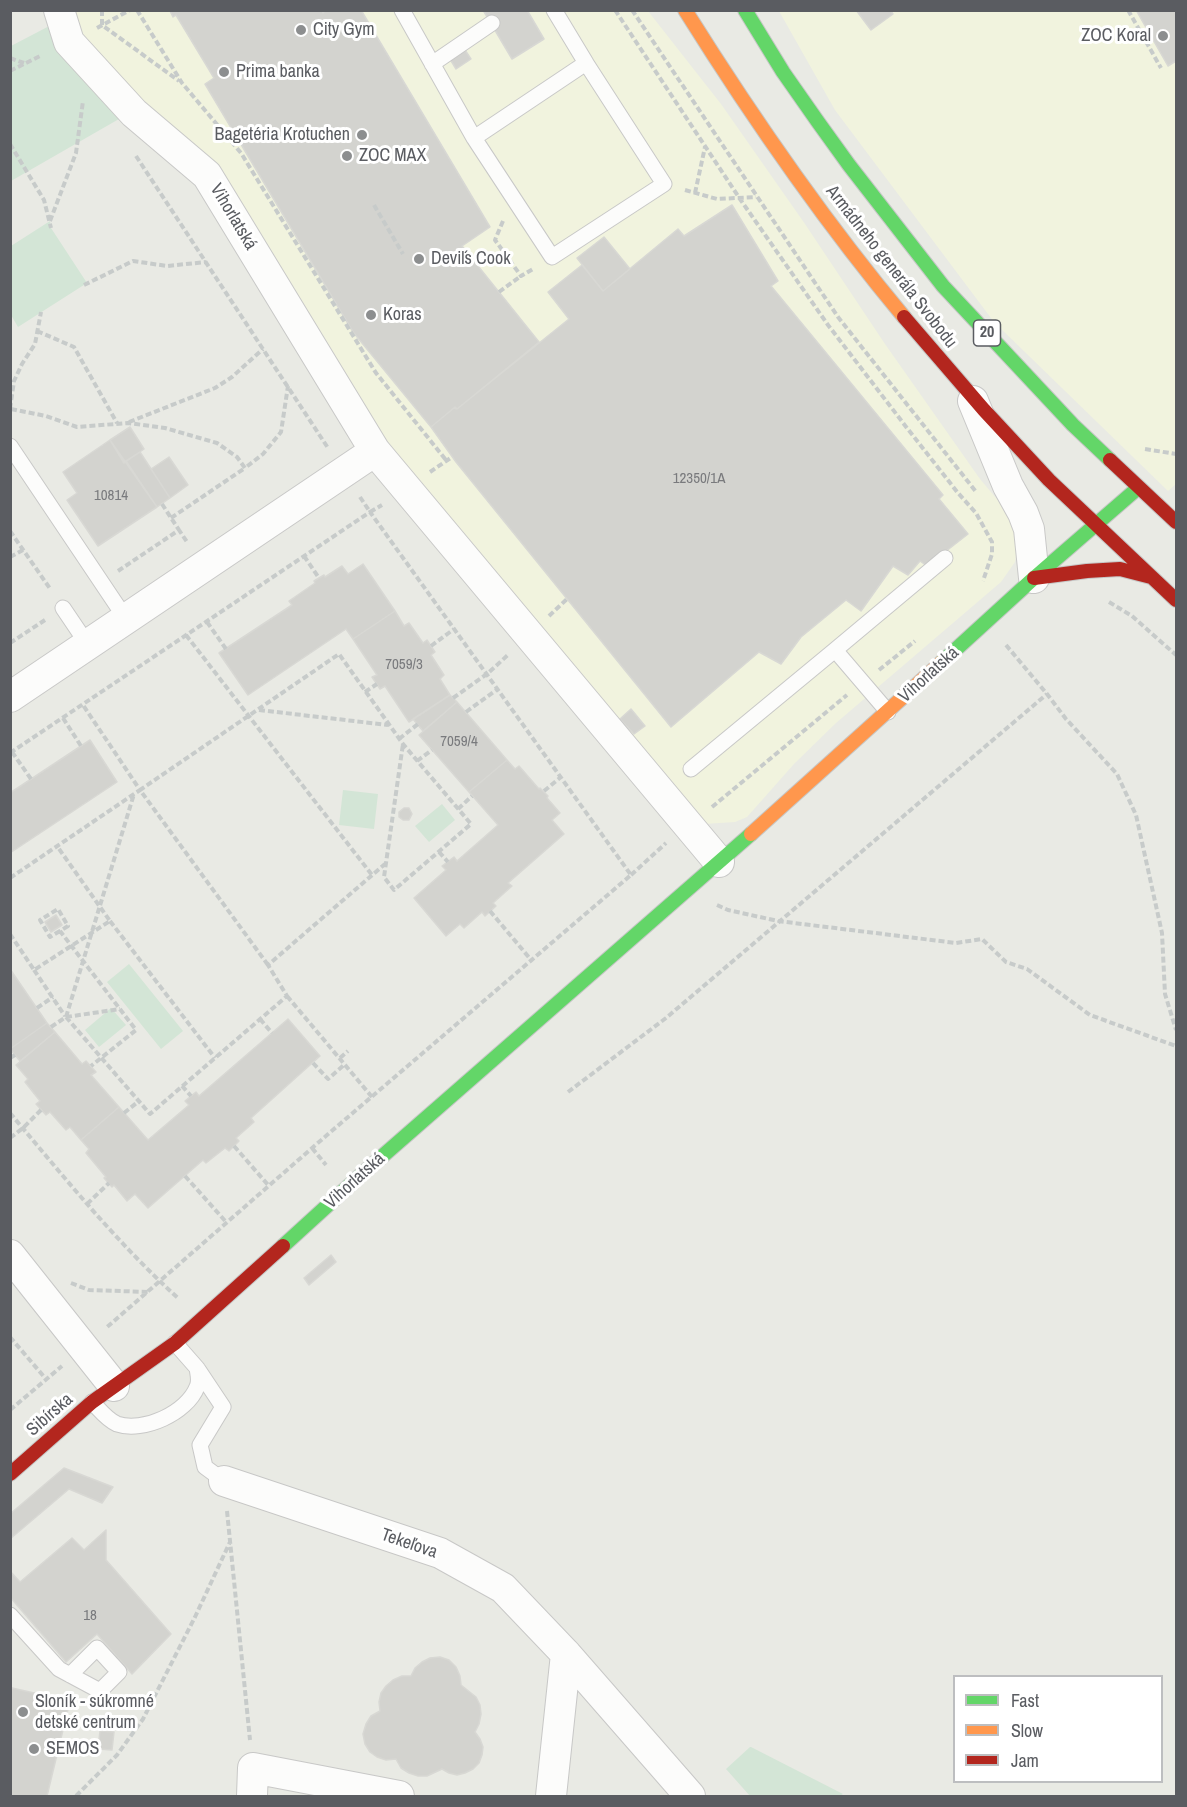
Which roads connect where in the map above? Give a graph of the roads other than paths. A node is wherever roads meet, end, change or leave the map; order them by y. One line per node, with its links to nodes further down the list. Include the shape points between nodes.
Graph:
1 (59, 10): 12 (street, Vihorlatská, via 69,42 134,113 207,175)
2 (402, 10): 8 (lane)
3 (554, 10): 7 (lane)
4 (686, 10): 10 (main road, Armádneho generála Svobodu, via 762,129 840,235)
5 (745, 10): 13 (main road, Armádneho generála Svobodu / 20, via 818,122 943,286 1073,425)
6 (492, 23): 8 (lane)
7 (586, 63): 9 (lane); 9 (lane, via 664,184 552,256)
8 (432, 64): 9 (lane)
9 (474, 138)
10 (970, 393): 15 (main road, Armádneho generála Svobodu); 18 (street, via 1029,528)
11 (10, 446): 21 (lane)
12 (375, 451): 21 (street); 27 (street, Vihorlatská)
13 (1138, 488): 14 (main road, 20); 15 (main road, Vihorlatská)
14 (1176, 522)
15 (1096, 525): 17 (main road, Armádneho generála Svobodu); 18 (main road, Vihorlatská)
16 (945, 558): 23 (lane)
17 (1151, 577): 18 (main road, via 1120,569); 19 (main road, Armádneho generála Svobodu)
18 (1034, 578): 25 (main road, Vihorlatská)
19 (1176, 600)
20 (63, 608): 22 (lane)
21 (126, 619): 22 (street)
22 (88, 645): 24 (street)
23 (835, 650): 25 (lane); 26 (lane)
24 (10, 697)
25 (888, 712): 27 (main road, Vihorlatská)
26 (691, 769)
27 (719, 862): 29 (main road, Vihorlatská)
28 (10, 1255): 31 (street)
29 (175, 1343): 30 (lane); 31 (main road, Vihorlatská)
30 (197, 1368): 31 (lane, via 198,1385 188,1401 153,1423 117,1424 106,1417); 33 (lane, via 223,1407 200,1445 205,1467)
31 (103, 1394): 32 (main road, Sibírska)
32 (10, 1474)
33 (224, 1481): 35 (street, Tekeľova, via 440,1554 502,1588)
34 (10, 1615): 36 (lane, via 59,1669)
35 (567, 1654): 39 (street); 40 (street, Tekeľova)
36 (70, 1675)
37 (253, 1783): 38 (street)
38 (399, 1797)
39 (551, 1797)
40 (690, 1797)

